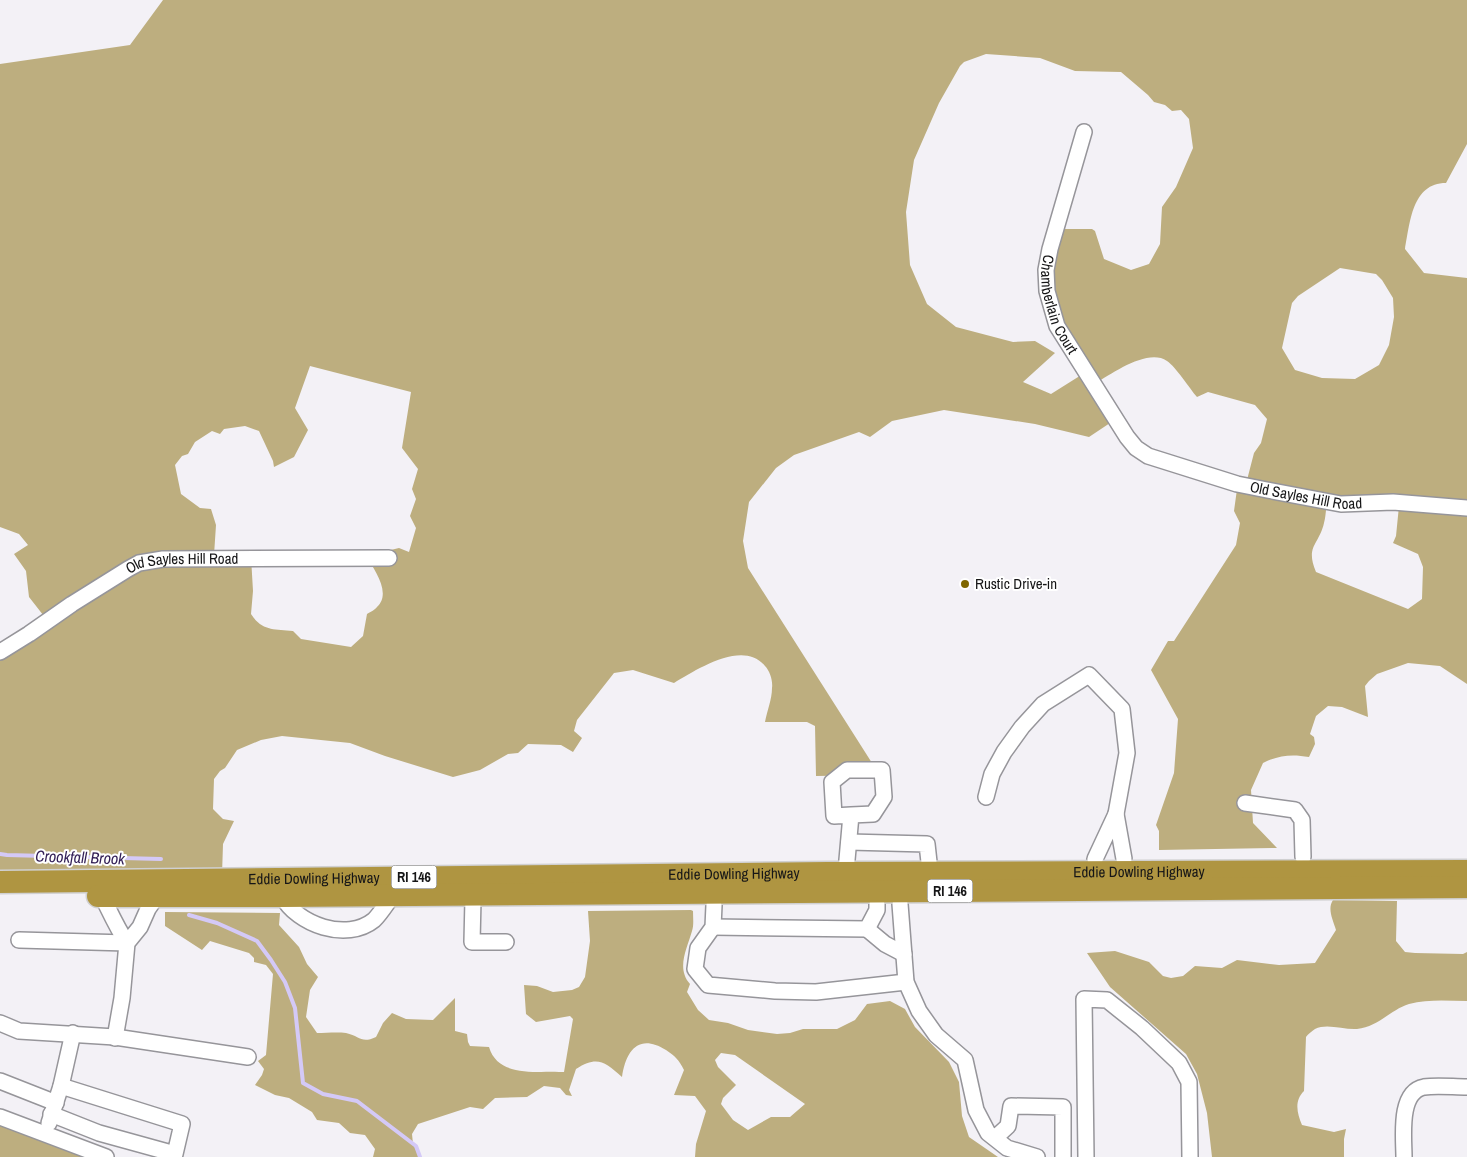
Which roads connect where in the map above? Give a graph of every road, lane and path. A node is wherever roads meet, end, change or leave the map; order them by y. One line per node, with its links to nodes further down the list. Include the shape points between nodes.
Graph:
1 (1084, 132): 2 (street, Chamberlain Court, via 1050,249 1047,291 1057,326 1126,437)
2 (1148, 456): 3 (street, Old Sayles Hill Road, via 1237,484 1341,504 1392,502)
3 (1467, 508)
4 (389, 558): 5 (street, Old Sayles Hill Road, via 151,560 108,580)
5 (0, 652)
6 (986, 797): 8 (street, via 992,774 1022,727 1043,704 1089,675 1122,709 1127,753)
7 (1245, 803): 12 (street, via 1295,810 1302,820)
8 (1116, 814): 13 (street); 14 (street)
9 (851, 815): 10 (street)
10 (849, 842): 15 (street, via 927,844); 17 (street)
11 (1467, 856): 12 (highway)
12 (1303, 857): 14 (highway)
13 (1095, 859): 14 (highway); 15 (highway)
14 (1124, 859)
15 (930, 862): 17 (highway)
16 (1467, 871): 17 (highway, Eddie Dowling Highway / RI 146)
17 (837, 872): 18 (highway, Eddie Dowling Highway / RI 146)
18 (0, 882)
19 (1467, 887): 20 (highway, Eddie Dowling Highway / RI 146)
20 (434, 894): 21 (highway, Eddie Dowling Highway / RI 146); 26 (highway)
21 (393, 895): 24 (highway, Eddie Dowling Highway / RI 146); 24 (street, via 374,919 353,930 307,922)
22 (102, 896): 23 (highway, Eddie Dowling Highway / RI 146); 25 (highway, Eddie Dowling Highway / RI 146); 34 (street)
23 (157, 896): 24 (highway, Eddie Dowling Highway / RI 146); 34 (street)
24 (282, 896)
25 (0, 897)
26 (473, 899): 30 (highway, via 517,905); 33 (street, via 472,942)
27 (1467, 899): 29 (highway)
28 (877, 904): 29 (highway); 30 (highway); 31 (street)
29 (900, 904): 35 (street)
30 (714, 916): 31 (street); 36 (street, via 698,948 695,970 708,985 816,992)
31 (867, 928): 35 (street, via 885,944)
32 (20, 940): 34 (street)
33 (506, 942)
34 (127, 943): 39 (street)
35 (904, 954): 36 (street)
36 (906, 982): 47 (street, via 919,1011 936,1035 966,1060 976,1110 988,1133)
37 (0, 1023): 38 (street, via 19,1031)
38 (73, 1033): 39 (street); 42 (street)
39 (115, 1038): 40 (street)
40 (248, 1057)
41 (0, 1081): 44 (street)
42 (60, 1086): 44 (street); 44 (street, via 182,1124 175,1154 99,1133)
43 (1467, 1087): 53 (street, via 1423,1088 1414,1092 1406,1103)
44 (53, 1109): 46 (street)
45 (0, 1117): 46 (street)
46 (45, 1134): 48 (street)
47 (995, 1138): 49 (street, via 1007,1148); 50 (street, via 1008,1126 1011,1106 1063,1107)
48 (106, 1157)
49 (1038, 1157)
50 (1063, 1157)
51 (1086, 1157): 52 (street, via 1084,998 1107,1000 1179,1063 1189,1082)
52 (1190, 1157)
53 (1404, 1157)

